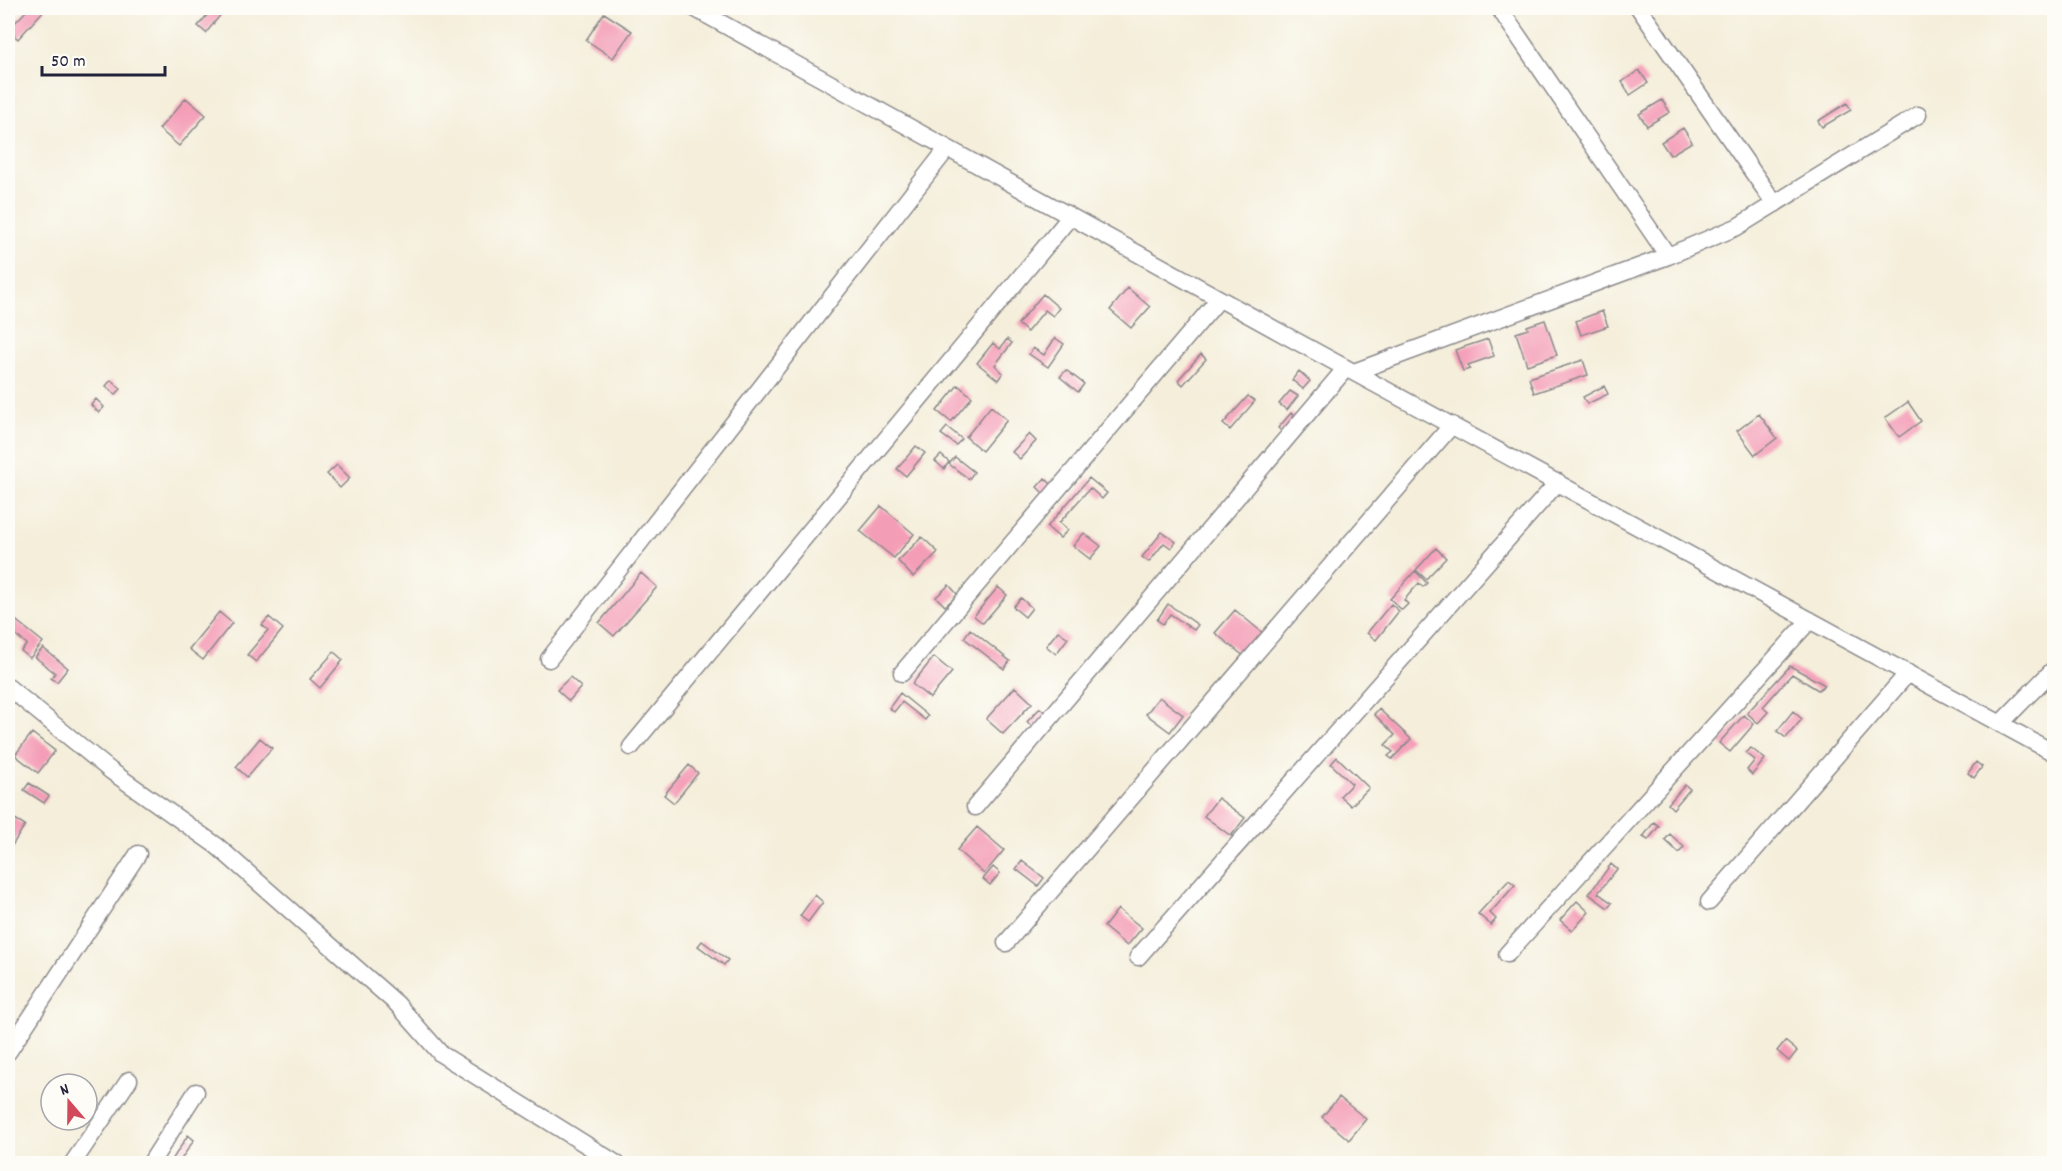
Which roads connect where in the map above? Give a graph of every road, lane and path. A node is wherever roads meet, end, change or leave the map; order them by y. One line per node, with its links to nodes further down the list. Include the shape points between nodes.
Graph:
1 (694, 8): 5 (street)
2 (1499, 8): 8 (street)
3 (1639, 8): 6 (street)
4 (1918, 115): 6 (street)
5 (947, 149): 7 (street); 14 (street)
6 (1775, 204): 8 (street, via 1737,227)
7 (1070, 216): 9 (street); 20 (street)
8 (1668, 256): 10 (street)
9 (1219, 299): 10 (street); 16 (street)
10 (1350, 370): 11 (street); 22 (street)
11 (1452, 425): 12 (street); 25 (street)
12 (1557, 482): 13 (street); 27 (street)
13 (1810, 620): 17 (street); 26 (street)
14 (549, 658)
15 (2055, 669): 19 (street)
16 (902, 673)
17 (1908, 673): 19 (street); 24 (street)
18 (8, 687): 33 (street, via 111,771 217,846 397,1004 441,1054)
19 (2000, 724): 21 (street)
20 (631, 747)
21 (2055, 753)
22 (975, 807)
23 (138, 854): 28 (street)
24 (1709, 902)
25 (1006, 943)
26 (1507, 954)
27 (1138, 957)
28 (8, 1052)
29 (129, 1080): 31 (street)
30 (196, 1092): 32 (street)
31 (72, 1164)
32 (150, 1164)
33 (617, 1164)

